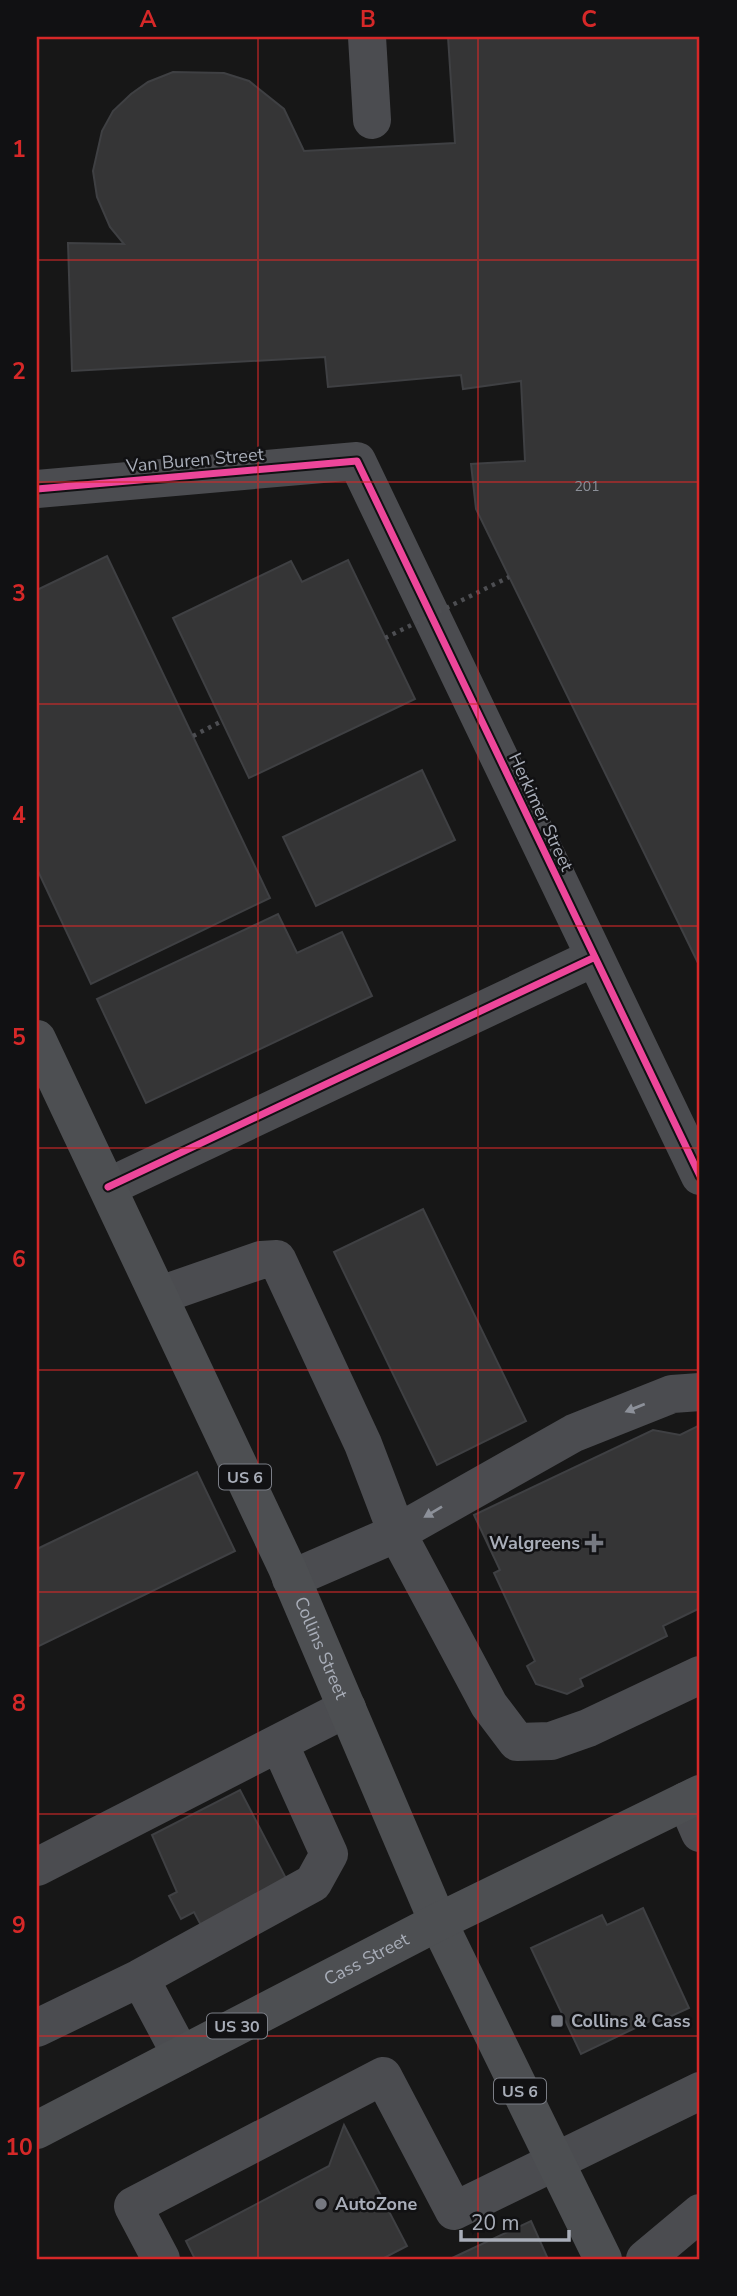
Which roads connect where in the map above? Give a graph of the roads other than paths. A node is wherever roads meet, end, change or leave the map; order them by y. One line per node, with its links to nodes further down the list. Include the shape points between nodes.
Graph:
1 (367, 37): 2 (street)
2 (372, 120)
3 (357, 461): 4 (street, Van Buren Street); 5 (street, Herkimer Street)
4 (37, 489)
5 (593, 958): 7 (street, Herkimer Street); 8 (street)
6 (37, 1039): 8 (main road, Collins Street / US 6)
7 (700, 1176)
8 (108, 1187): 9 (main road, Collins Street / US 6)
9 (160, 1295): 11 (street, via 261,1260 277,1259 363,1444); 12 (main road, Collins Street / US 6)
10 (700, 1392): 11 (street, one-way to 11, via 672,1394 574,1433)
11 (397, 1533): 12 (street); 13 (street, via 489,1705 517,1742 551,1741 588,1728)
12 (291, 1579): 14 (main road, Collins Street / US 6)
13 (700, 1675)
14 (346, 1708): 15 (street); 18 (main road, Collins Street / US 6)
15 (279, 1743): 17 (street); 19 (street, via 330,1854 313,1883)
16 (696, 1809): 18 (main road, Cass Street)
17 (37, 1867)
18 (438, 1922): 21 (main road, Cass Street / US 30); 24 (main road, Collins Street / US 6)
19 (140, 1978): 20 (street); 21 (street)
20 (37, 2028)
21 (181, 2055): 23 (main road, Cass Street / US 30)
22 (700, 2091): 24 (street)
23 (37, 2130)
24 (555, 2162): 26 (street, via 454,2211 383,2076 133,2206); 27 (main road, Collins Street / US 6)
25 (700, 2213): 28 (street)
26 (162, 2259)
27 (603, 2259)
28 (645, 2259)

